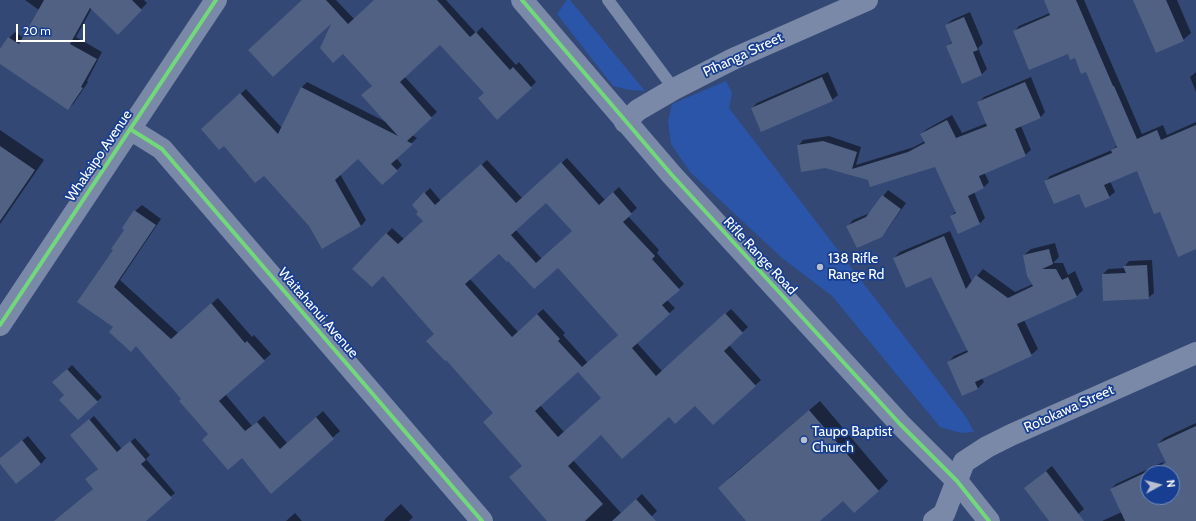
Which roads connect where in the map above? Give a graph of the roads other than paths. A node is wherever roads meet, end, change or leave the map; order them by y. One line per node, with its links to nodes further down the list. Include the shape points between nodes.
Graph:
1 (216, 0): 7 (street, Whakaipo Avenue)
2 (608, 0): 5 (lane)
3 (867, 0): 5 (street, Pīhanga Street)
4 (525, 1): 6 (street, Rifle Range Road)
5 (674, 88): 6 (street, Pīhanga Street, via 638,110)
6 (625, 122): 10 (street, Rifle Range Road, via 900,424)
7 (130, 128): 8 (street, Whakaipo Avenue); 11 (street, Waitahanui Avenue, via 162,149)
8 (0, 325)
9 (1196, 353): 10 (street, Rotokawa Street, via 988,447 964,462)
10 (957, 481): 12 (street, Rotokawa Street, via 944,514); 13 (street, Rifle Range Road)
11 (482, 521)
12 (934, 521)
13 (989, 521)

